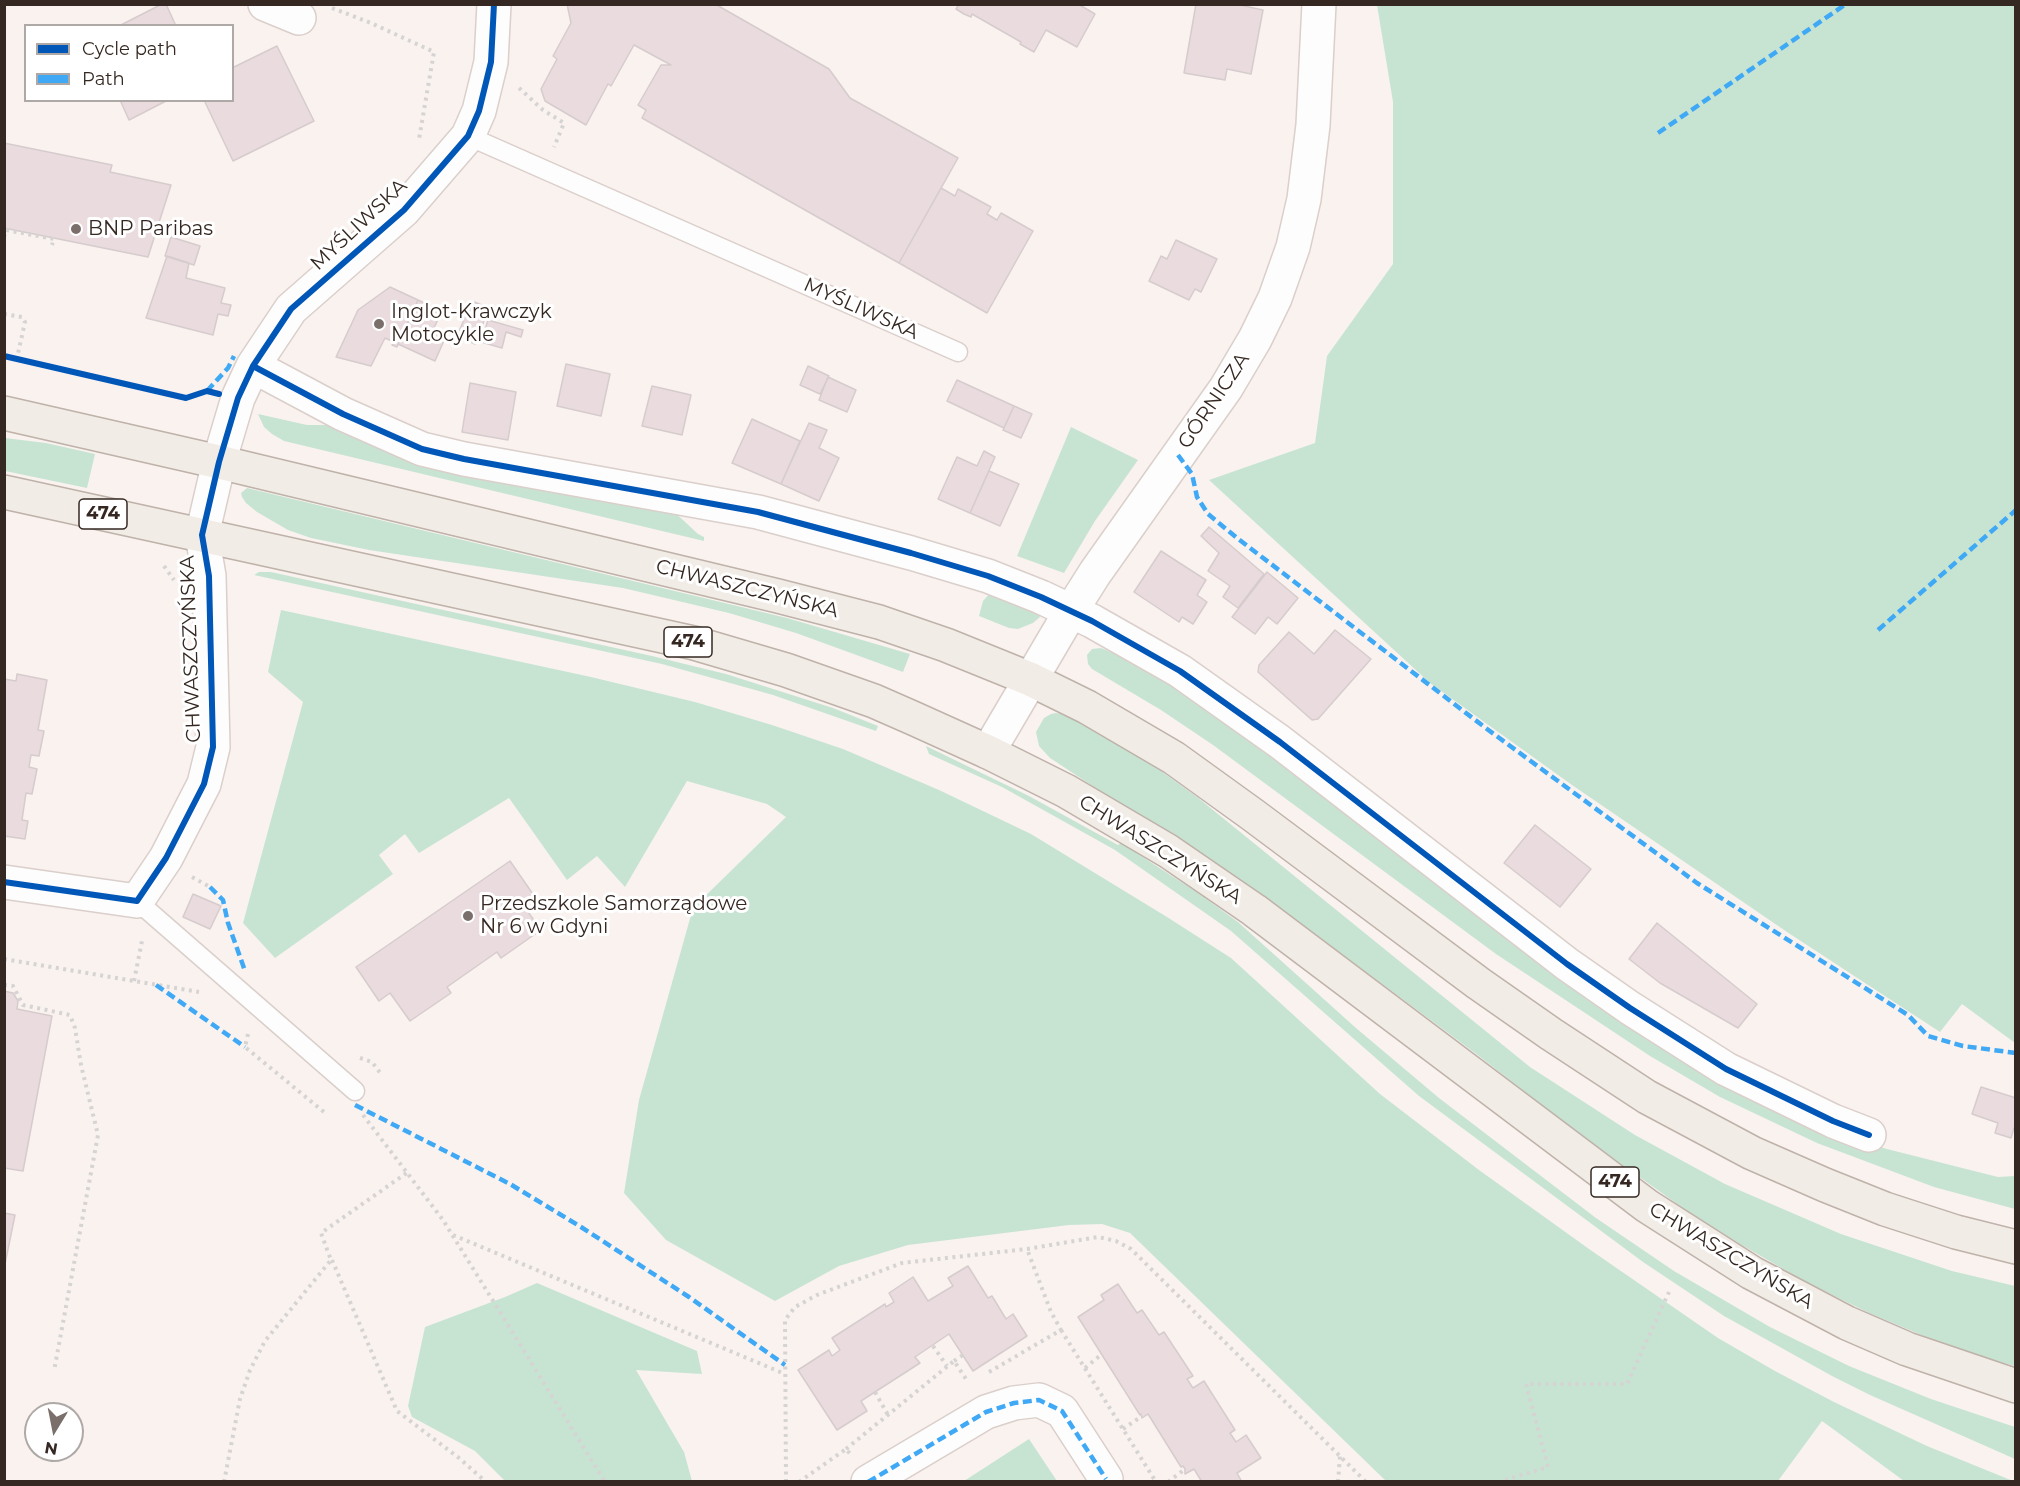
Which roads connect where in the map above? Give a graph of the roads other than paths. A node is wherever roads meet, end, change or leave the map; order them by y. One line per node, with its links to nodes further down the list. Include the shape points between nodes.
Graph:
1 (265, 4): 4 (street)
2 (494, 4): 5 (street, MYŚLIWSKA, via 491,62)
3 (1319, 4): 12 (street, GÓRNICZA, via 1313,125 1304,199 1275,298 1226,388)
4 (299, 18)
5 (468, 136): 6 (lane, MYŚLIWSKA); 7 (street, MYŚLIWSKA, via 404,210 291,309)
6 (958, 352)
7 (254, 366): 9 (street, MYŚLIWSKA, via 238,399); 12 (street, via 343,414 422,449 758,512 988,576)
8 (4, 413): 9 (main road, CHWASZCZYŃSKA)
9 (219, 462): 11 (street, CHWASZCZYŃSKA); 13 (main road, CHWASZCZYŃSKA, via 879,622)
10 (4, 492): 11 (main road, CHWASZCZYŃSKA / 474)
11 (202, 535): 14 (main road, CHWASZCZYŃSKA / 474, via 694,643 874,701); 16 (street, CHWASZCZYŃSKA, via 209,576 213,747 204,784 166,858)
12 (1071, 611): 13 (street, GÓRNICZA); 18 (street, via 1189,677 1630,1008 1726,1070)
13 (1030, 679): 14 (street, GÓRNICZA); 19 (main road, CHWASZCZYŃSKA, via 1087,706 1174,758 1478,983 1647,1097 1752,1154 1825,1185 1885,1209)
14 (988, 752): 20 (main road, CHWASZCZYŃSKA / 474, via 1168,851 1647,1206 1752,1274 1897,1345)
15 (4, 882): 16 (street)
16 (137, 901): 17 (lane)
17 (355, 1091)
18 (1869, 1135)
19 (2016, 1247)
20 (2016, 1386)
21 (1106, 1479): 22 (street, via 1062,1411 1039,1400 986,1412)
22 (868, 1482)

